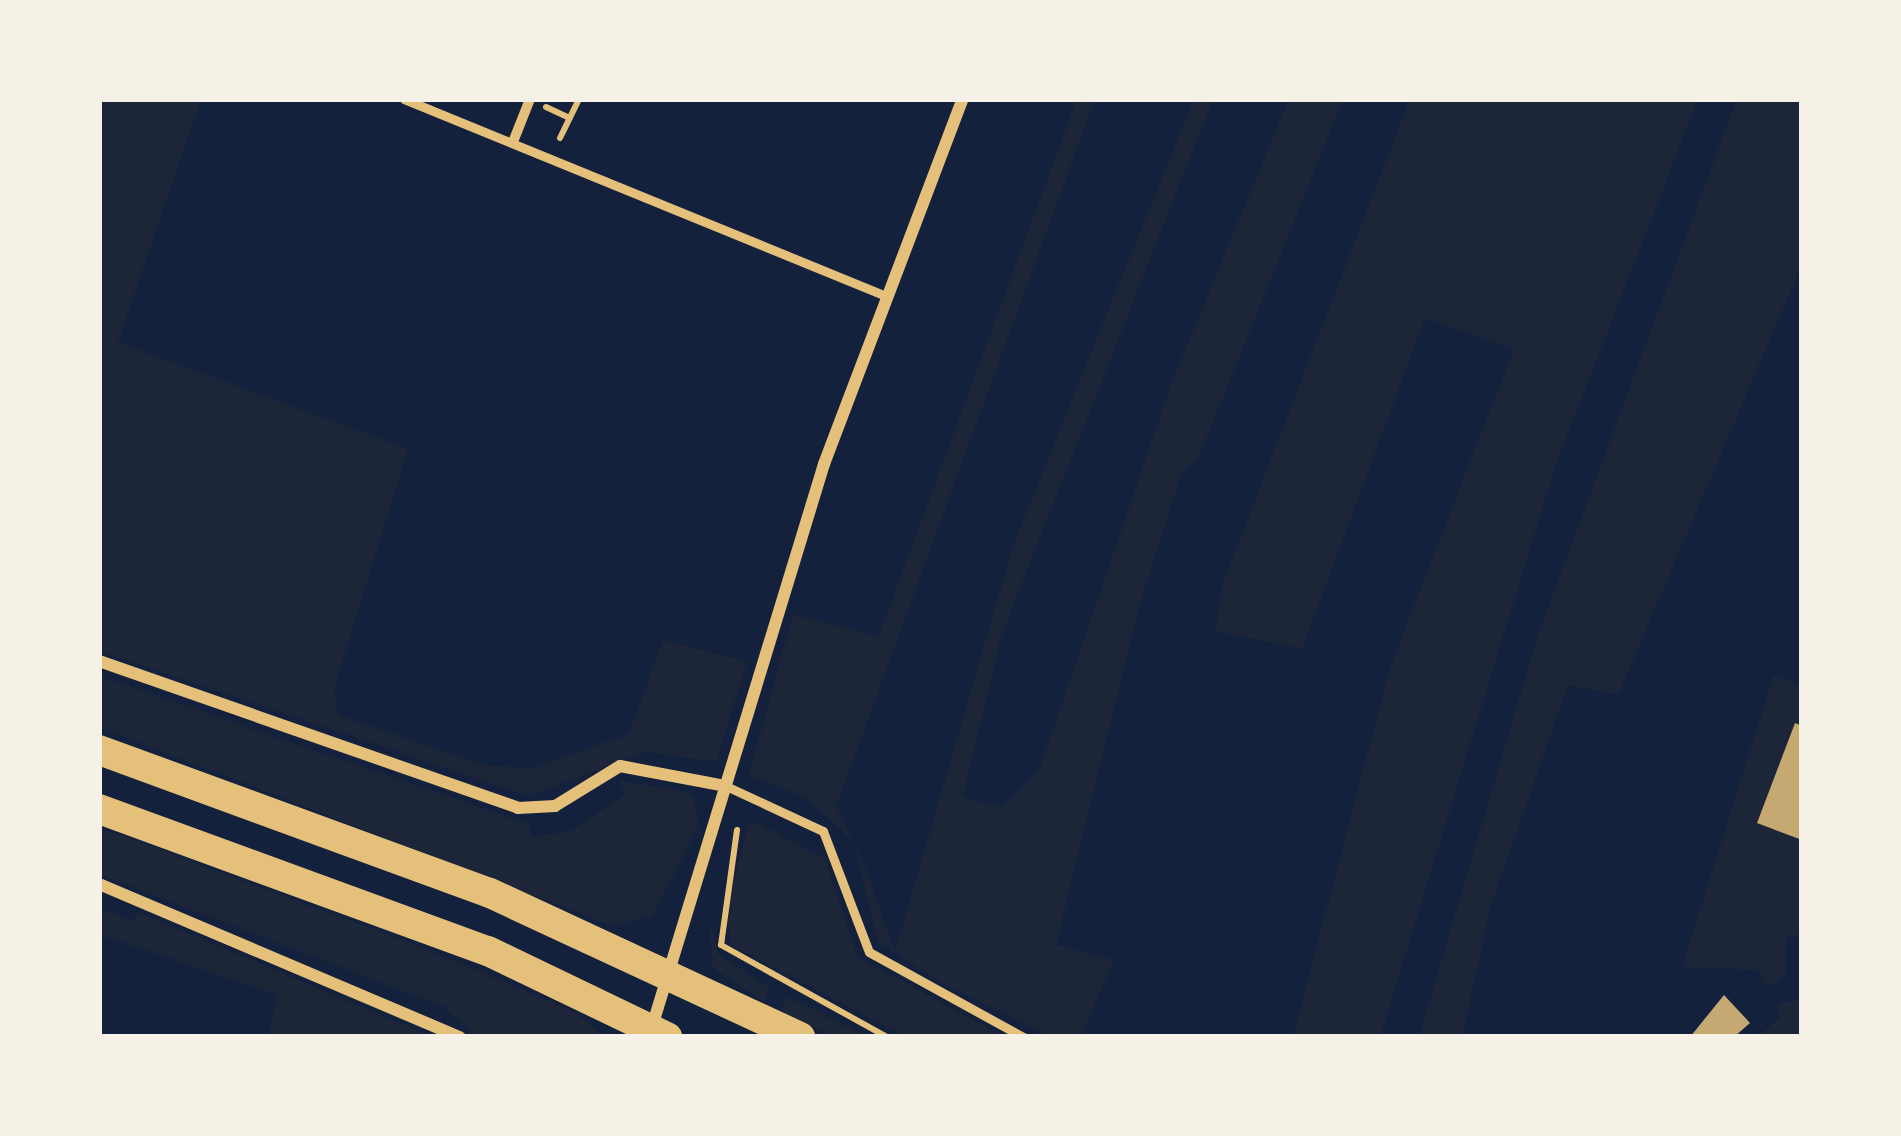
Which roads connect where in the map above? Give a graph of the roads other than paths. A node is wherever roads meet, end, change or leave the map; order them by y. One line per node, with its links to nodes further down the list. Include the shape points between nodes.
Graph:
1 (404, 99): 4 (lane)
2 (963, 99): 5 (street)
3 (532, 100): 4 (street)
4 (514, 142): 5 (lane)
5 (886, 296): 8 (street)
6 (99, 661): 8 (street, via 518,808 555,806 620,766)
7 (99, 750): 11 (highway, via 301,818)
8 (725, 786): 11 (street); 15 (lane, via 824,831 868,952)
9 (99, 809): 12 (highway, via 488,951)
10 (99, 884): 13 (street)
11 (666, 973): 12 (street); 14 (highway)
12 (656, 1035)
13 (460, 1037)
14 (800, 1037)
15 (1023, 1037)

